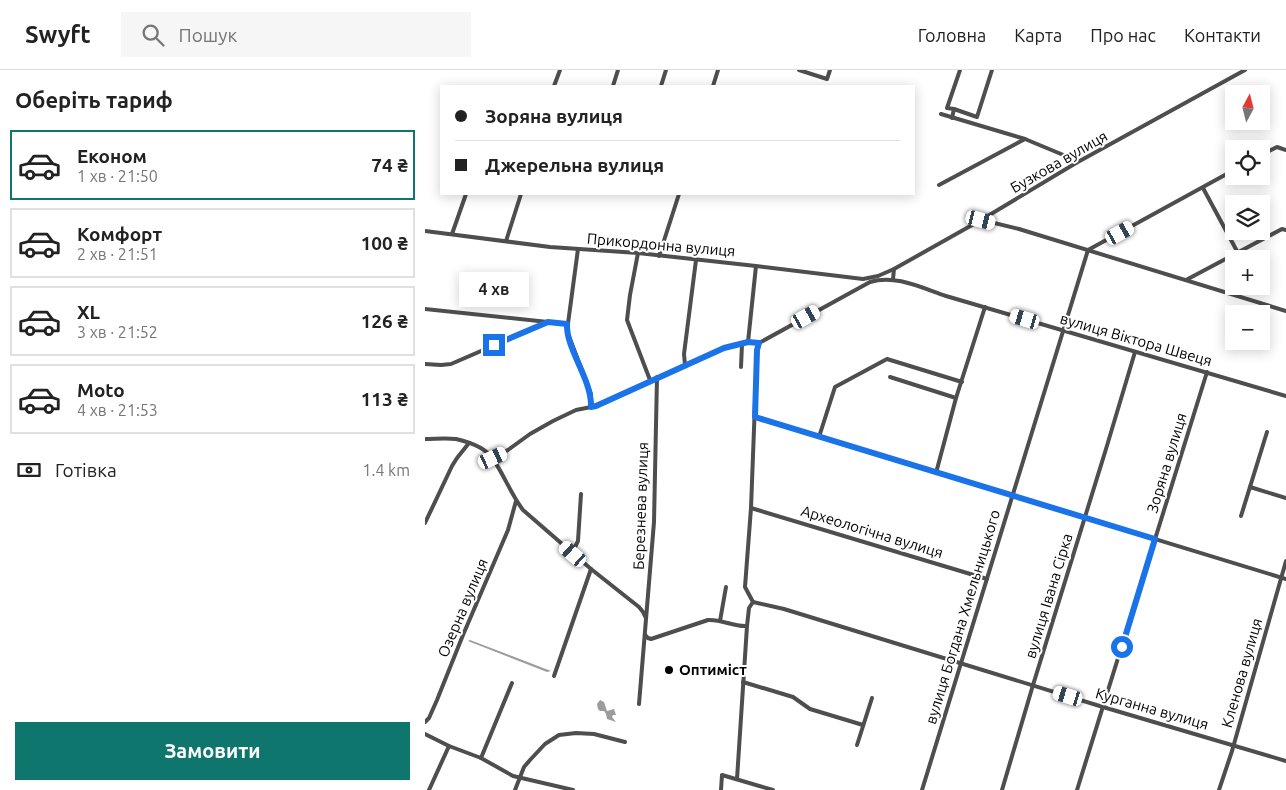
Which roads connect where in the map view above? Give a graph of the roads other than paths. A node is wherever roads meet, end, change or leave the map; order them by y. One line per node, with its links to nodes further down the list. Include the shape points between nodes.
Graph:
1 (560, 70): 10 (street)
2 (618, 70): 11 (street)
3 (666, 70): 12 (street)
4 (718, 70): 13 (street)
5 (799, 70): 6 (street, via 827,79)
6 (830, 70)
7 (960, 70): 14 (street, via 947,108)
8 (992, 70): 14 (street, via 977,117)
9 (1245, 70): 20 (street, Бузкова вулиця)
10 (555, 85)
11 (613, 85)
12 (661, 85)
13 (713, 85)
14 (954, 109): 16 (street)
15 (941, 114): 16 (street)
16 (952, 118): 17 (street)
17 (1025, 140): 20 (street, via 1073,159); 22 (street)
18 (1270, 150): 19 (street, via 1277,147)
19 (1286, 150)
20 (1076, 164): 27 (street, Бузкова вулиця)
21 (1225, 175): 23 (street)
22 (939, 185)
23 (1203, 188): 33 (street); 34 (street)
24 (466, 195): 30 (street)
25 (521, 195): 31 (street)
26 (679, 195): 37 (street)
27 (981, 220): 33 (street); 41 (street, Бузкова вулиця)
28 (1286, 230): 35 (street, via 1282,229)
29 (425, 231): 30 (street, Прикордонна вулиця)
30 (453, 234): 31 (street, Прикордонна вулиця)
31 (506, 241): 32 (street, Прикордонна вулиця)
32 (578, 249): 36 (street, Прикордонна вулиця); 48 (street)
33 (1088, 250): 43 (street); 49 (street, вулиця Богдана Хмельницького)
34 (1236, 250)
35 (1244, 250)
36 (638, 253): 37 (street, Прикордонна вулиця); 60 (street, via 627,320)
37 (659, 256): 38 (street, Прикордонна вулиця)
38 (696, 260): 40 (street, Прикордонна вулиця); 55 (street)
39 (1225, 260): 43 (street)
40 (756, 266): 41 (street, Прикордонна вулиця, via 863,279); 50 (street)
41 (894, 269): 42 (street)
42 (893, 279): 44 (street, вулиця Віктора Швеця); 51 (street, вулиця Віктора Швеця, via 870,282)
43 (1186, 280): 46 (street)
44 (985, 307): 49 (street, вулиця Віктора Швеця); 61 (street)
45 (425, 308): 47 (street)
46 (1286, 311)
47 (548, 322): 48 (street); 54 (street, via 451,364)
48 (567, 324): 64 (street, via 568,335 591,394)
49 (1064, 331): 53 (street, вулиця Віктора Швеця); 74 (street, вулиця Богдана Хмельницького)
50 (748, 342): 51 (street); 52 (street)
51 (759, 343): 65 (street)
52 (743, 344): 55 (street, via 724,348); 56 (street)
53 (1135, 352): 57 (street, вулиця Віктора Швеця); 79 (street, вулиця Івана Сірка)
54 (425, 364)
55 (685, 365): 59 (street)
56 (741, 367)
57 (1207, 372): 62 (street, вулиця Віктора Швеця); 81 (street, Зоряна вулиця)
58 (890, 377): 63 (street)
59 (657, 378): 60 (street); 89 (street, Березнева вулиця, via 654,522)
60 (650, 380): 64 (street)
61 (962, 382): 63 (street); 67 (street, via 887,359 835,387)
62 (1286, 396)
63 (956, 398): 71 (street)
64 (591, 407): 70 (street, via 553,421)
65 (755, 417): 67 (street); 77 (street)
66 (1267, 432): 72 (street)
67 (819, 437): 71 (street)
68 (425, 439): 69 (street, via 456,439)
69 (469, 443): 70 (street); 80 (street, via 452,466)
70 (493, 458): 76 (street)
71 (936, 473): 74 (street)
72 (1250, 487): 75 (street); 78 (street)
73 (581, 494): 82 (street, via 578,541)
74 (1013, 496): 79 (street); 86 (street, вулиця Богдана Хмельницького)
75 (1286, 498)
76 (516, 500): 82 (street, via 531,518); 101 (street, Озерна вулиця, via 508,530)
77 (751, 508): 86 (street, Археологічна вулиця); 88 (street, via 745,587)
78 (1241, 516)
79 (1085, 518): 81 (street); 97 (street, вулиця Івана Сірка)
80 (425, 524)
81 (1155, 539): 85 (street); 100 (street, Зоряна вулиця)
82 (573, 554): 84 (street)
83 (1286, 561): 85 (street, Кленова вулиця)
84 (591, 569): 89 (street, via 639,607); 94 (street)
85 (1283, 578): 105 (street, Кленова вулиця)
86 (987, 579): 93 (street, вулиця Богдана Хмельницького)
87 (726, 587): 90 (street)
88 (753, 602): 91 (street); 93 (street, Курганна вулиця)
89 (646, 618): 92 (street, Березнева вулиця)
90 (720, 621): 91 (street); 92 (street, via 708,620 651,639)
91 (747, 626): 95 (street)
92 (644, 634): 99 (street, Березнева вулиця)
93 (961, 663): 97 (street, Курганна вулиця); 117 (street, вулиця Богдана Хмельницького)
94 (554, 676)
95 (743, 682): 102 (street, via 793,697 810,709); 111 (street)
96 (512, 683): 108 (street)
97 (1033, 685): 100 (street, Курганна вулиця); 118 (street, вулиця Івана Сірка)
98 (872, 698): 102 (street)
99 (639, 704)
100 (1103, 707): 105 (street, Курганна вулиця); 119 (street, Зоряна вулиця)
101 (425, 722)
102 (863, 725): 106 (street)
103 (425, 734): 107 (street)
104 (625, 742): 110 (street, via 594,734 559,735 530,760)
105 (1233, 744): 109 (street, Курганна вулиця); 120 (street, Кленова вулиця)
106 (857, 745)
107 (449, 746): 108 (street); 112 (street)
108 (481, 758): 110 (street, via 513,776)
109 (1286, 761)
110 (521, 777): 113 (street); 114 (street)
111 (737, 780): 115 (street, via 722,775); 116 (street)
112 (429, 790)
113 (515, 790)
114 (573, 790)
115 (721, 790)
116 (773, 790)
117 (922, 790)
118 (1002, 790)
119 (1077, 790)
120 (1219, 790)

